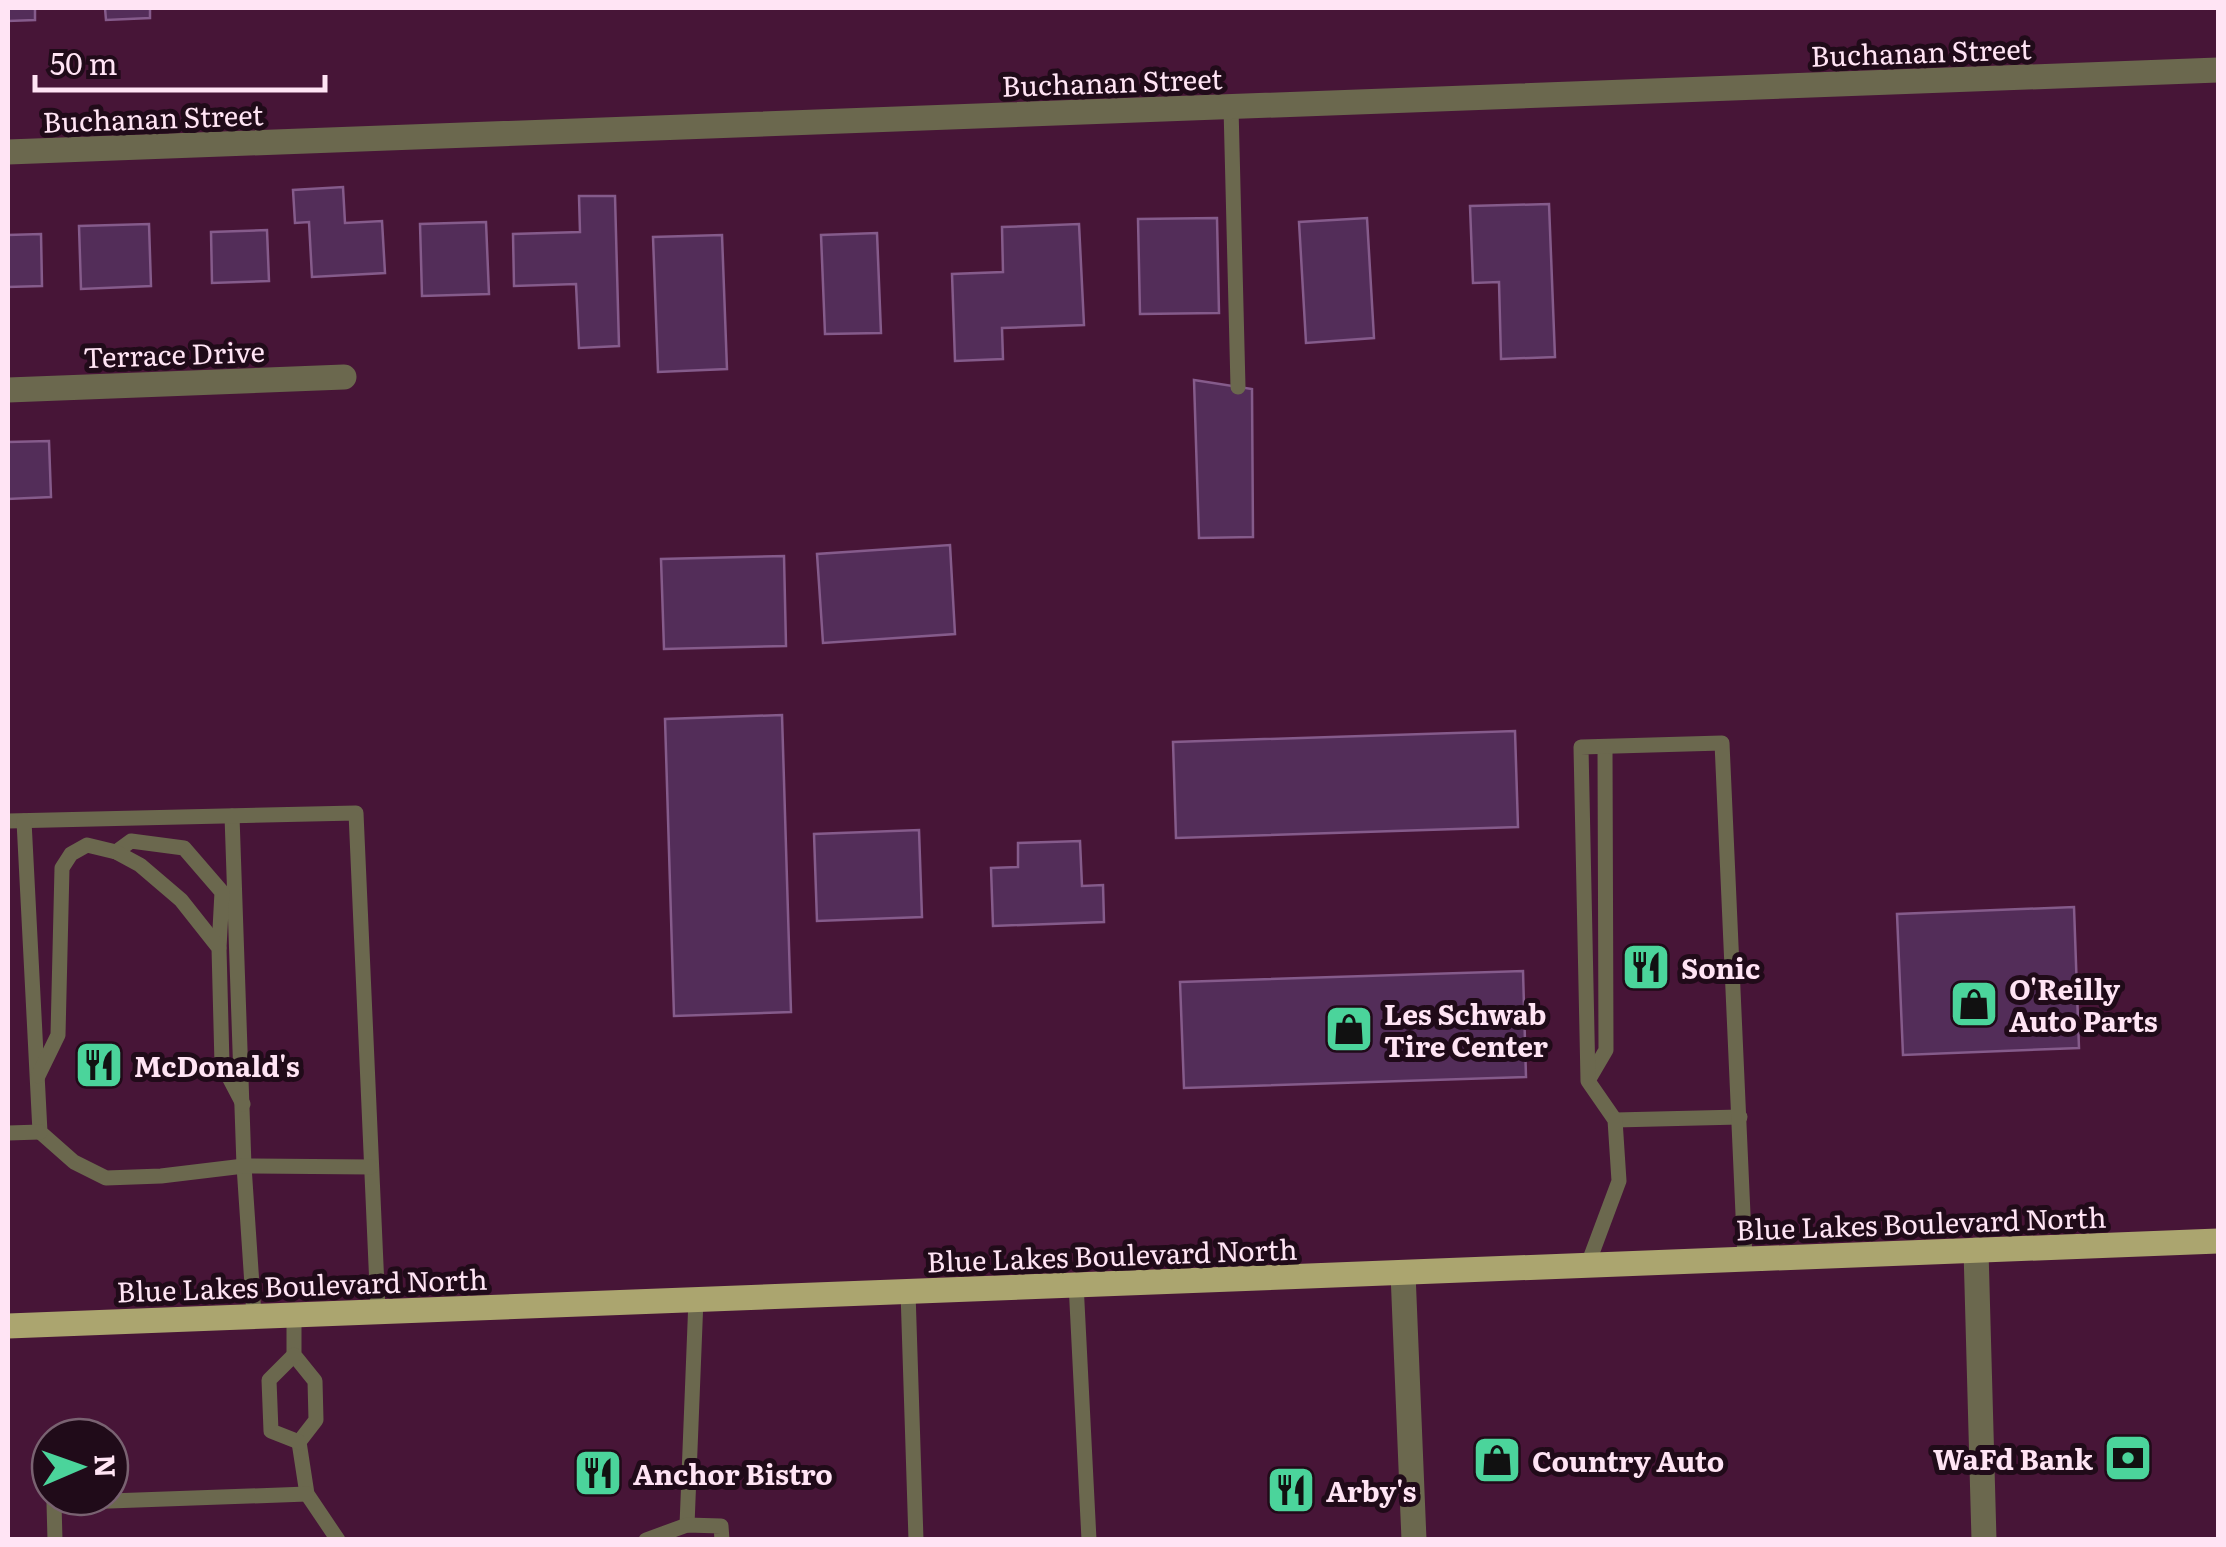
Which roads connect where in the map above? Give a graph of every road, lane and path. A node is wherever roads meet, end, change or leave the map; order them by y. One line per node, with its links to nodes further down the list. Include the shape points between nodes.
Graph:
1 (2218, 70): 2 (street, Buchanan Street)
2 (1231, 107): 3 (street, Buchanan Street); 5 (lane)
3 (8, 152)
4 (344, 376): 6 (street, Terrace Drive)
5 (1238, 387)
6 (8, 390)
7 (1605, 748): 13 (lane, via 1606,1050); 13 (lane, via 1581,747); 15 (lane, via 1722,743)
8 (232, 816): 9 (lane); 14 (lane); 20 (lane, via 356,813)
9 (16, 821): 12 (lane)
10 (116, 852): 11 (lane, via 181,900); 11 (lane, via 131,840 184,848 222,892); 12 (lane, via 87,846 62,868 58,1035)
11 (220, 948): 14 (lane, via 222,1064)
12 (37, 1079): 17 (lane)
13 (1588, 1081): 16 (lane)
14 (243, 1104): 19 (lane)
15 (1740, 1116): 16 (lane); 23 (lane)
16 (1615, 1120): 24 (lane, via 1619,1181)
17 (40, 1132): 18 (lane); 19 (lane, via 74,1162 106,1178)
18 (8, 1134)
19 (244, 1166): 20 (lane); 31 (lane)
20 (370, 1167): 29 (lane)
21 (2218, 1241): 22 (main road, Blue Lakes Boulevard North)
22 (1976, 1250): 23 (main road, Blue Lakes Boulevard North); 44 (street)
23 (1745, 1259): 24 (main road, Blue Lakes Boulevard North)
24 (1588, 1264): 25 (main road, Blue Lakes Boulevard North)
25 (1403, 1273): 26 (main road, Blue Lakes Boulevard North); 43 (street)
26 (1076, 1283): 27 (main road, Blue Lakes Boulevard North); 42 (lane)
27 (908, 1292): 28 (main road, Blue Lakes Boulevard North); 41 (lane)
28 (696, 1299): 29 (main road, Blue Lakes Boulevard North); 36 (lane)
29 (378, 1310): 30 (main road, Blue Lakes Boulevard North)
30 (294, 1313): 31 (main road, Blue Lakes Boulevard North); 33 (lane)
31 (254, 1315): 32 (main road, Blue Lakes Boulevard North)
32 (8, 1326)
33 (294, 1355): 34 (lane, via 315,1382 316,1420); 34 (lane, via 270,1380 271,1431)
34 (299, 1442): 35 (lane)
35 (307, 1494): 37 (lane, via 54,1503); 38 (lane)
36 (687, 1525): 39 (lane); 40 (lane, via 721,1526)
37 (54, 1540)
38 (338, 1540)
39 (646, 1540)
40 (722, 1540)
41 (916, 1540)
42 (1089, 1540)
43 (1414, 1540)
44 (1984, 1540)

